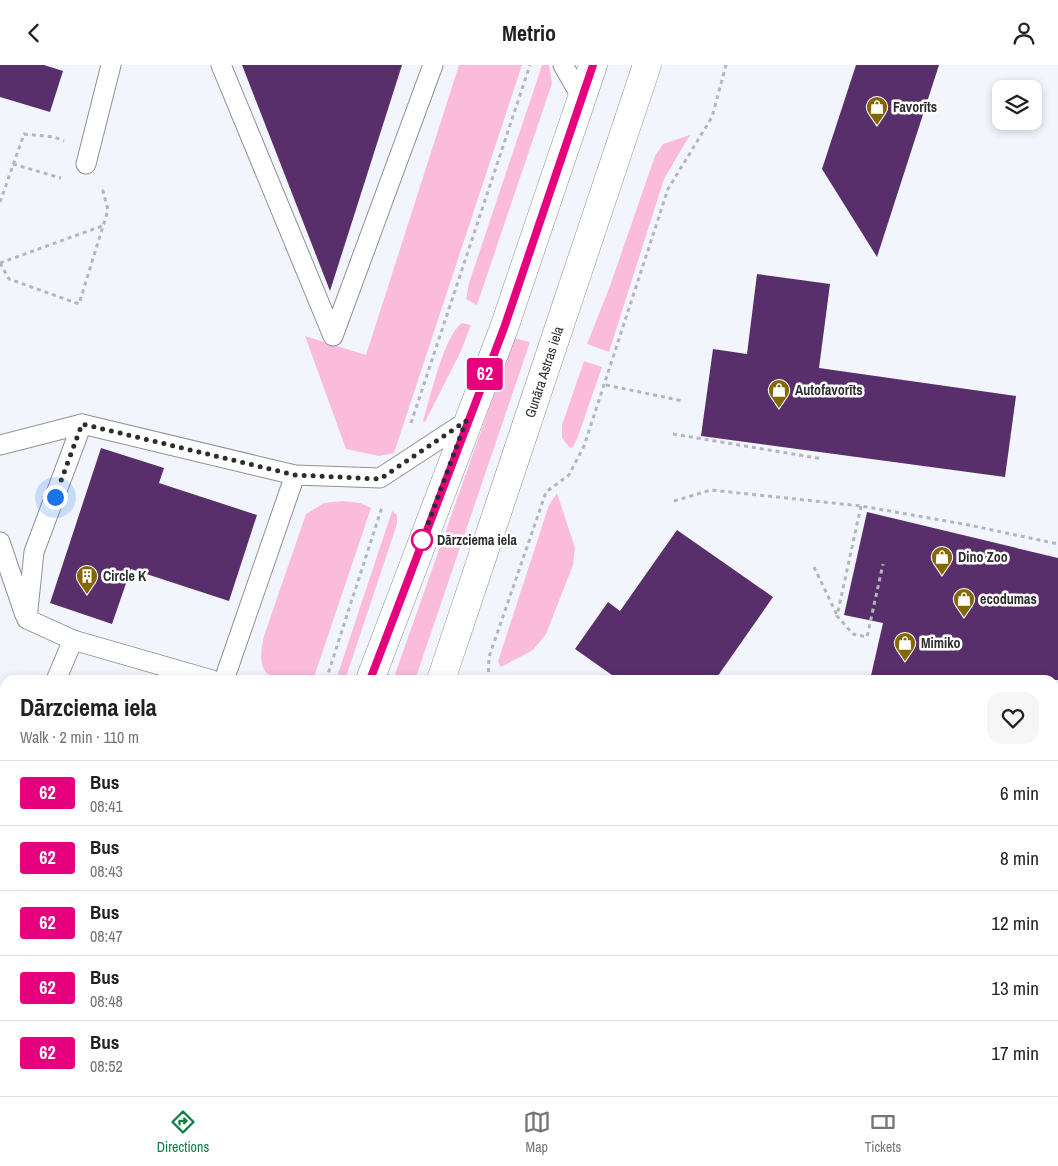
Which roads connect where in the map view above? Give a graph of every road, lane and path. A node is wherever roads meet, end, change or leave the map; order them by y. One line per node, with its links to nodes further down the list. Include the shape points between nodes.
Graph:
1 (111, 65): 10 (lane)
2 (221, 65): 3 (lane, via 333,336)
3 (433, 65)
4 (530, 65): 17 (path)
5 (563, 65): 9 (lane)
6 (593, 65): 9 (main road)
7 (647, 65): 39 (main road, Gunāra Astras iela)
8 (726, 65): 18 (path, via 712,117 668,189)
9 (582, 98): 20 (main road, via 504,328)
10 (88, 157): 11 (path, via 54,137 24,134)
11 (14, 164): 12 (path); 14 (path)
12 (67, 180)
13 (94, 188): 15 (path, via 103,191 108,209)
14 (0, 203)
15 (103, 226): 16 (path); 16 (path, via 79,303 9,279)
16 (0, 263)
17 (450, 309)
18 (606, 385): 19 (path); 40 (path, via 584,446 569,475 546,492 489,657)
19 (683, 401)
20 (466, 421): 25 (lane, via 380,479); 38 (main road)
21 (82, 424): 23 (lane); 25 (lane); 33 (lane, via 34,552)
22 (673, 434): 24 (path)
23 (0, 445)
24 (823, 459)
25 (295, 475): 37 (lane)
26 (674, 501): 27 (path, via 711,490)
27 (862, 506): 29 (path); 32 (path)
28 (0, 543): 33 (lane)
29 (1058, 544)
30 (883, 564): 32 (path, via 867,637 853,634)
31 (814, 567): 32 (path)
32 (838, 616)
33 (27, 619): 34 (lane)
34 (73, 640): 35 (lane); 36 (lane)
35 (58, 675)
36 (195, 675)
37 (226, 675)
38 (372, 675)
39 (443, 675)
40 (488, 675)

